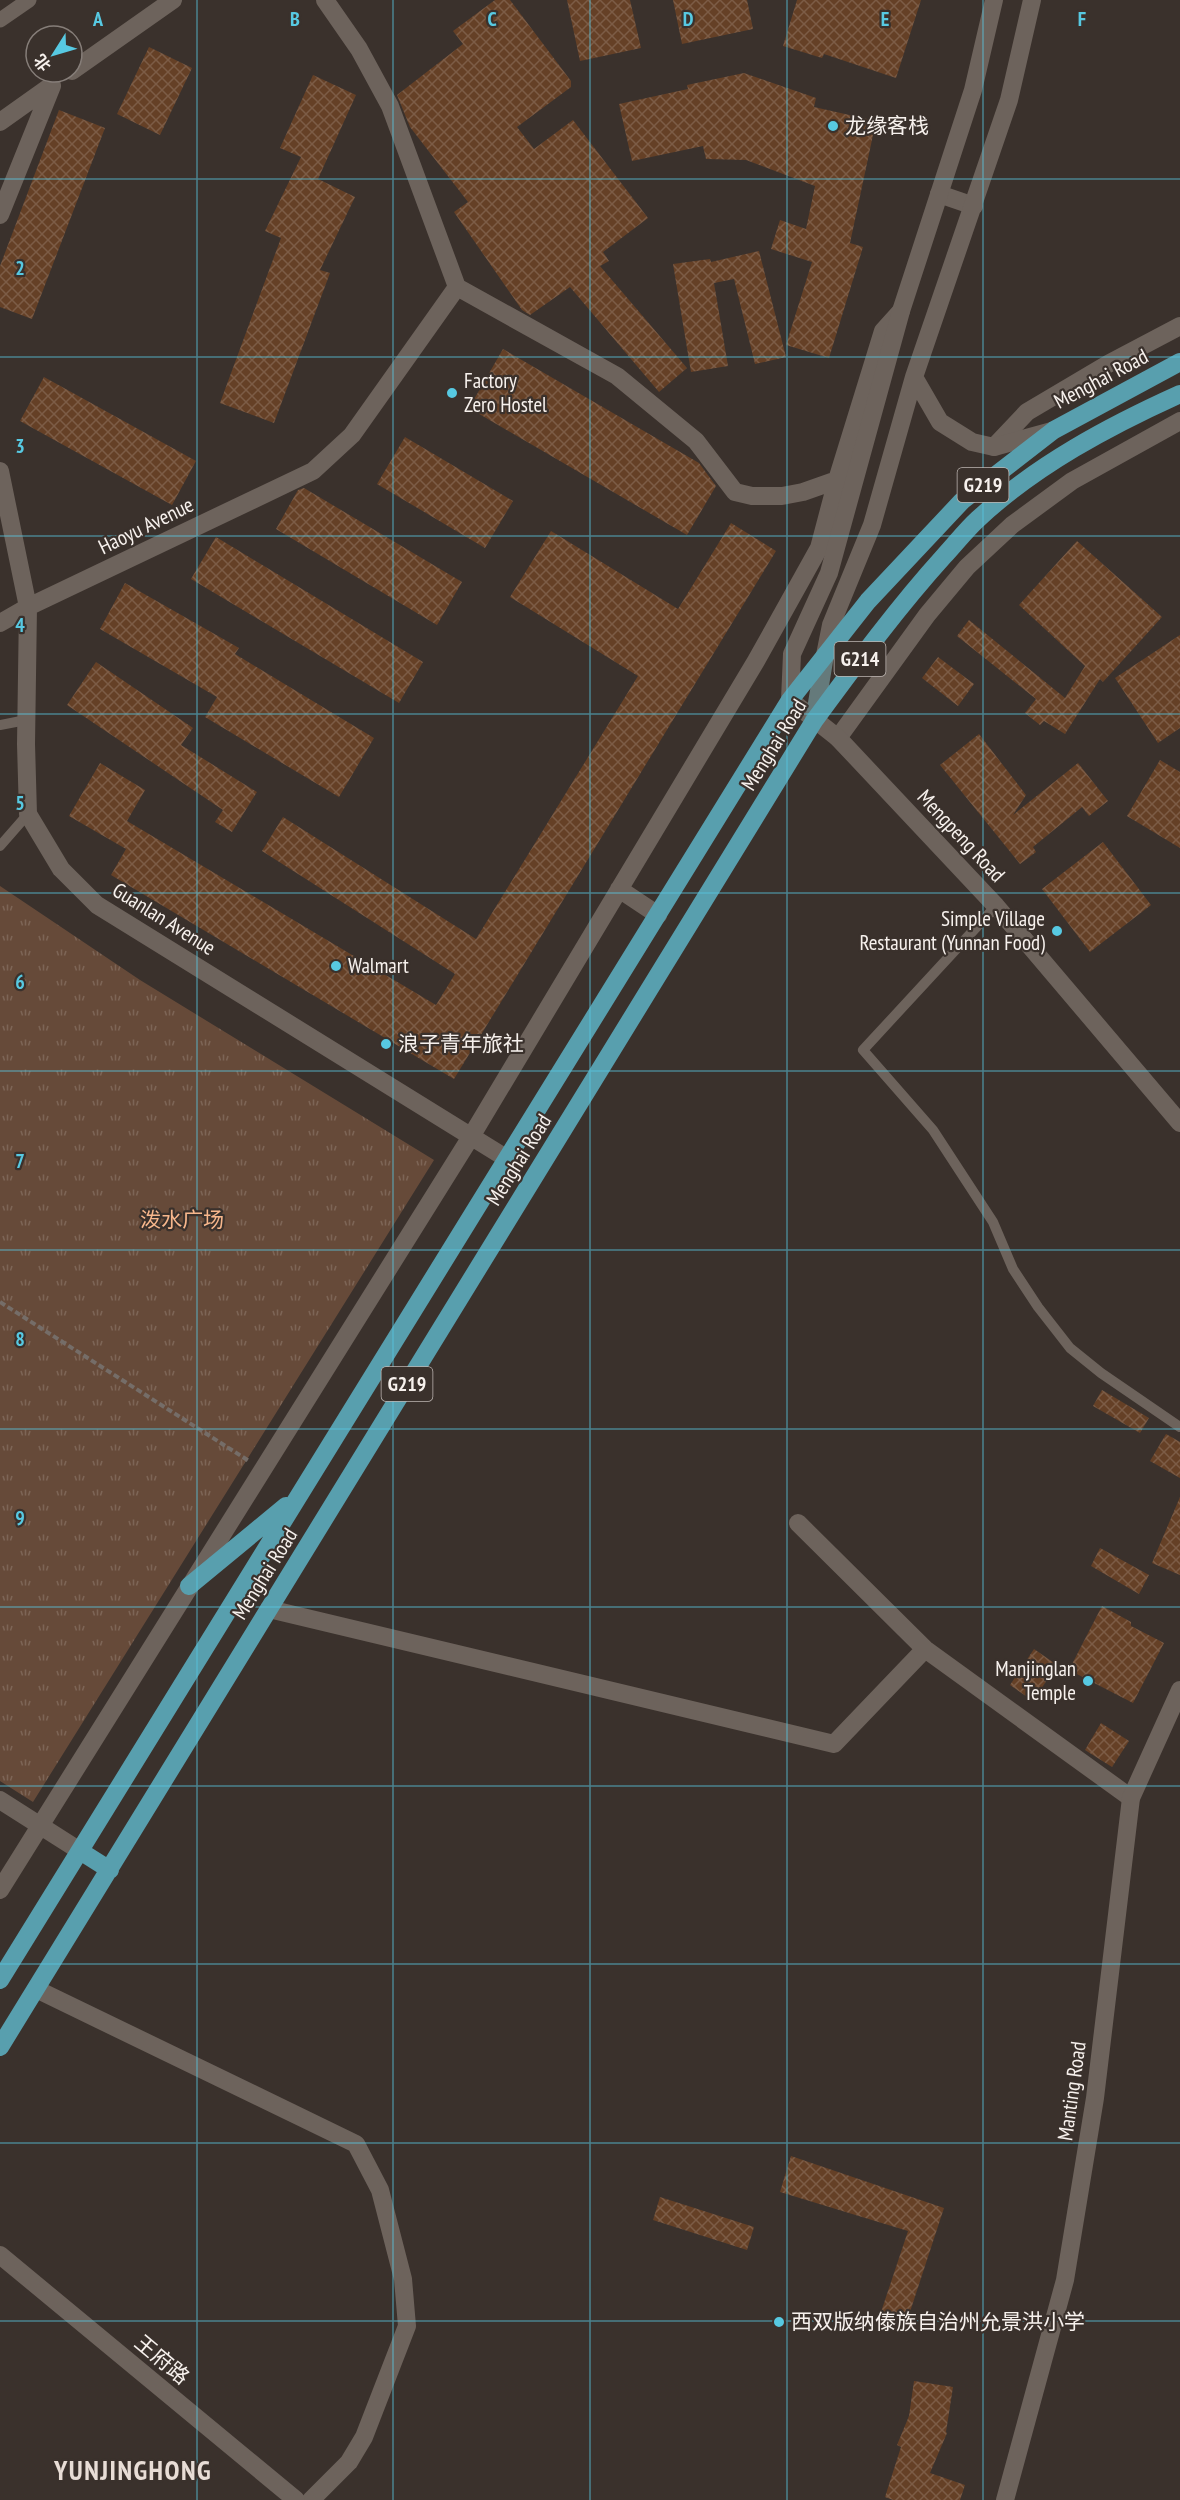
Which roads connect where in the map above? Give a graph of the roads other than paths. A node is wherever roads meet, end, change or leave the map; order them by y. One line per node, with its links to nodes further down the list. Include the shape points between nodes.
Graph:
1 (28, 0): 6 (street)
2 (173, 0): 7 (street)
3 (325, 0): 14 (street, via 365,59 390,106)
4 (994, 0): 11 (street, via 974,90)
5 (1032, 0): 12 (street, via 1009,100)
6 (0, 20)
7 (84, 63)
8 (55, 84): 9 (street)
9 (52, 86): 10 (street); 13 (street)
10 (0, 122)
11 (939, 194): 12 (street); 15 (street)
12 (974, 206): 18 (street)
13 (0, 215)
14 (457, 287): 24 (street, via 616,376 696,441 735,492 782,496); 26 (street, Haoyu Avenue, via 352,435 314,471)
15 (901, 311): 24 (street, via 884,331); 29 (street, via 829,573 792,654)
16 (1180, 326): 22 (street, via 1027,412)
17 (1180, 362): 21 (highway, Menghai Road / G219)
18 (914, 377): 22 (street, via 940,422 972,442); 28 (street, via 872,525 831,625)
19 (1180, 394): 25 (highway, Menghai Road / G219, via 1081,444 1026,481 978,519)
20 (1180, 421): 33 (street, via 1072,481 1012,525 927,615)
21 (1054, 430): 22 (street); 28 (highway, Menghai Road / G219, via 962,501 868,601)
22 (994, 447)
23 (0, 471): 26 (street, Guanlan Avenue)
24 (837, 480): 36 (street, via 819,549)
25 (906, 597): 31 (highway, Menghai Road / G214)
26 (28, 607): 27 (street, Haoyu Avenue); 30 (street, Guanlan Avenue)
27 (0, 623)
28 (825, 655): 29 (highway, Menghai Road / G214); 31 (main road)
29 (790, 700): 31 (street, Mengpeng Road); 38 (highway, Menghai Road / G219)
30 (26, 720): 32 (lane); 34 (street, Guanlan Avenue)
31 (814, 721): 33 (street, Mengpeng Road); 46 (highway, Menghai Road / G219)
32 (0, 725)
33 (838, 738): 37 (street, Mengpeng Road)
34 (28, 814): 35 (lane); 40 (street, Guanlan Avenue, via 61,869 97,905)
35 (0, 846)
36 (619, 889): 38 (street); 40 (street)
37 (996, 906): 39 (street, Mengpeng Road); 42 (lane, via 863,1050 933,1130 993,1222 1013,1269 1070,1348)
38 (658, 915): 41 (highway, Menghai Road / G219)
39 (1180, 1123)
40 (472, 1135): 41 (street, Guanlan Avenue); 45 (street)
41 (506, 1158): 43 (highway, Menghai Road / G219)
42 (1180, 1427)
43 (299, 1495): 45 (highway); 52 (highway, Menghai Road / G219)
44 (798, 1523): 47 (street)
45 (189, 1586): 51 (street)
46 (269, 1609): 47 (street, via 834,1744); 53 (highway, Menghai Road / G219)
47 (925, 1649): 49 (street)
48 (1180, 1690): 49 (street, Manting Road)
49 (1131, 1798): 61 (street, Manting Road, via 1095,2098 1065,2280)
50 (0, 1800): 51 (street)
51 (40, 1824): 52 (street); 54 (street)
52 (80, 1851): 53 (highway); 55 (highway, Menghai Road / G219)
53 (110, 1870): 56 (highway, Menghai Road / G219)
54 (0, 1890)
55 (0, 1980)
56 (36, 1989): 57 (highway, Menghai Road / G219); 60 (street, via 356,2144 380,2190 403,2279 407,2326 364,2437 349,2462)
57 (0, 2047)
58 (0, 2255): 59 (street, 王府路)
59 (296, 2500)
60 (311, 2500)
61 (1005, 2500)

